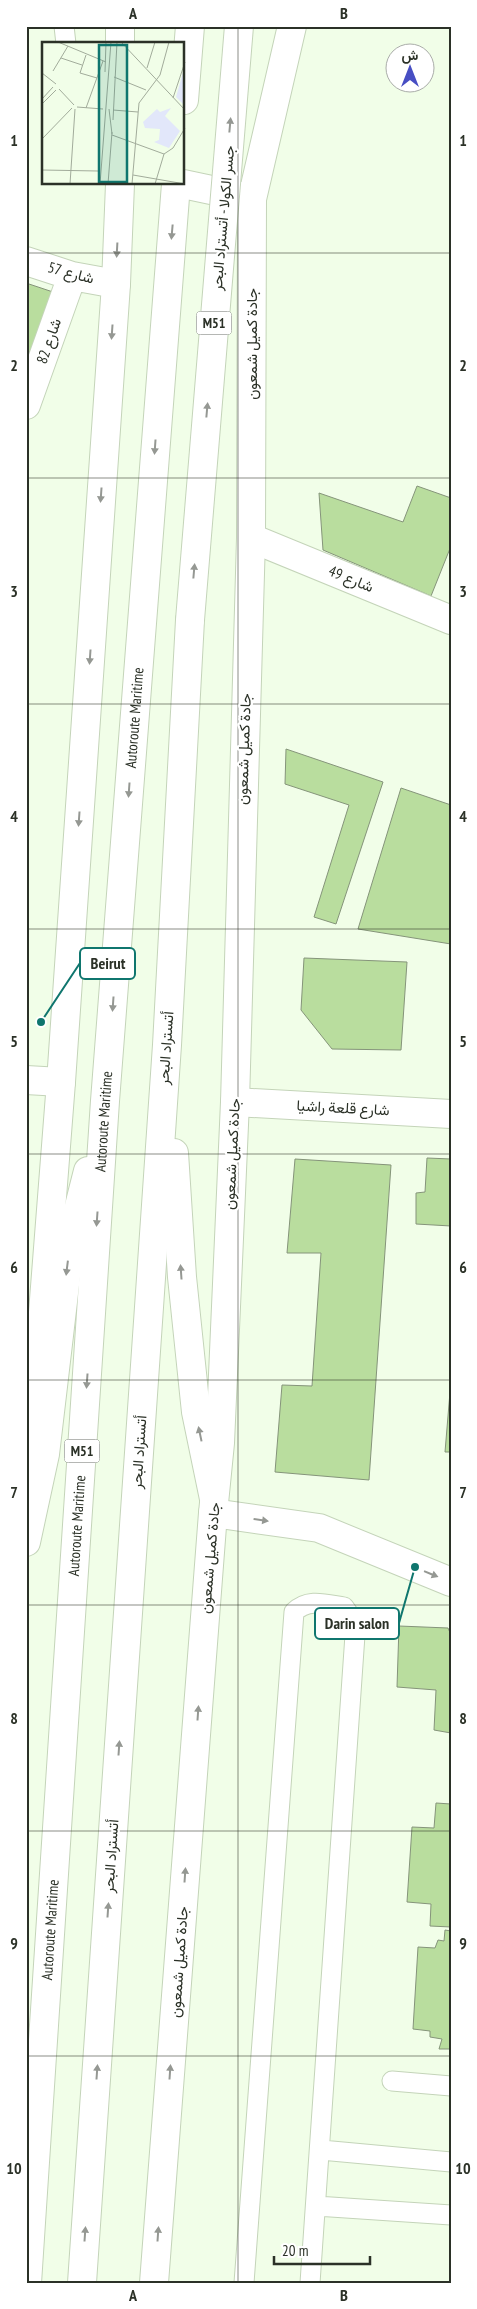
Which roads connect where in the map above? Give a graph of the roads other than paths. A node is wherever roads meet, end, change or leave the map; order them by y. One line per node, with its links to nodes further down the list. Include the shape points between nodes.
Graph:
1 (64, 26): 7 (lane)
2 (120, 26): 8 (main road)
3 (190, 26): 10 (main road)
4 (239, 26): 20 (main road, جسر الكولا - أتستراد البحر / M51, one-way to 4, bridge)
5 (292, 26): 9 (main road, جادة كميل شمعون)
6 (313, 26): 9 (main road, via 305,32)
7 (66, 42)
8 (120, 42)
9 (283, 65): 14 (main road, جادة كميل شمعون)
10 (185, 88)
11 (185, 184): 14 (main road)
12 (120, 185): 17 (main road, one-way to 17)
13 (176, 185): 25 (main road, Autoroute Maritime / M51, one-way to 25)
14 (252, 199): 19 (main road, جادة كميل شمعون)
15 (26, 261): 16 (main road, شارع 57)
16 (72, 276): 17 (main road, شارع 57); 18 (main road, شارع 82)
17 (116, 284): 24 (main road, one-way to 24)
18 (26, 406)
19 (251, 538): 21 (main road, شارع 49); 26 (main road, جادة كميل شمعون)
20 (190, 620): 22 (main road, أتستراد البحر / M51)
21 (451, 620)
22 (167, 1045): 28 (main road, one-way to 22, via 196,1412 185,1306); 39 (main road, أتستراد البحر / M51, one-way to 22)
23 (26, 1080): 24 (main road)
24 (61, 1082): 29 (main road)
25 (105, 1102): 30 (main road, one-way to 30, via 70,1242 45,1454); 38 (main road, Autoroute Maritime / M51, one-way to 38)
26 (235, 1102): 27 (main road, شارع قلعة راشيا); 28 (main road, جادة كميل شمعون, via 220,1443)
27 (451, 1114)
28 (213, 1506): 31 (main road, one-way to 31, via 319,1528); 40 (main road, جادة كميل شمعون, one-way to 28)
29 (26, 1521)
30 (26, 1542)
31 (451, 1582)
32 (392, 2081): 33 (lane)
33 (451, 2086)
34 (320, 2150): 35 (lane); 36 (lane); 41 (lane, via 355,1635 351,1617 344,1607 316,1603 302,1604 294,1612)
35 (451, 2162)
36 (316, 2206): 37 (lane); 42 (lane)
37 (451, 2215)
38 (27, 2283)
39 (82, 2283)
40 (154, 2283)
41 (244, 2283)
42 (310, 2283)

